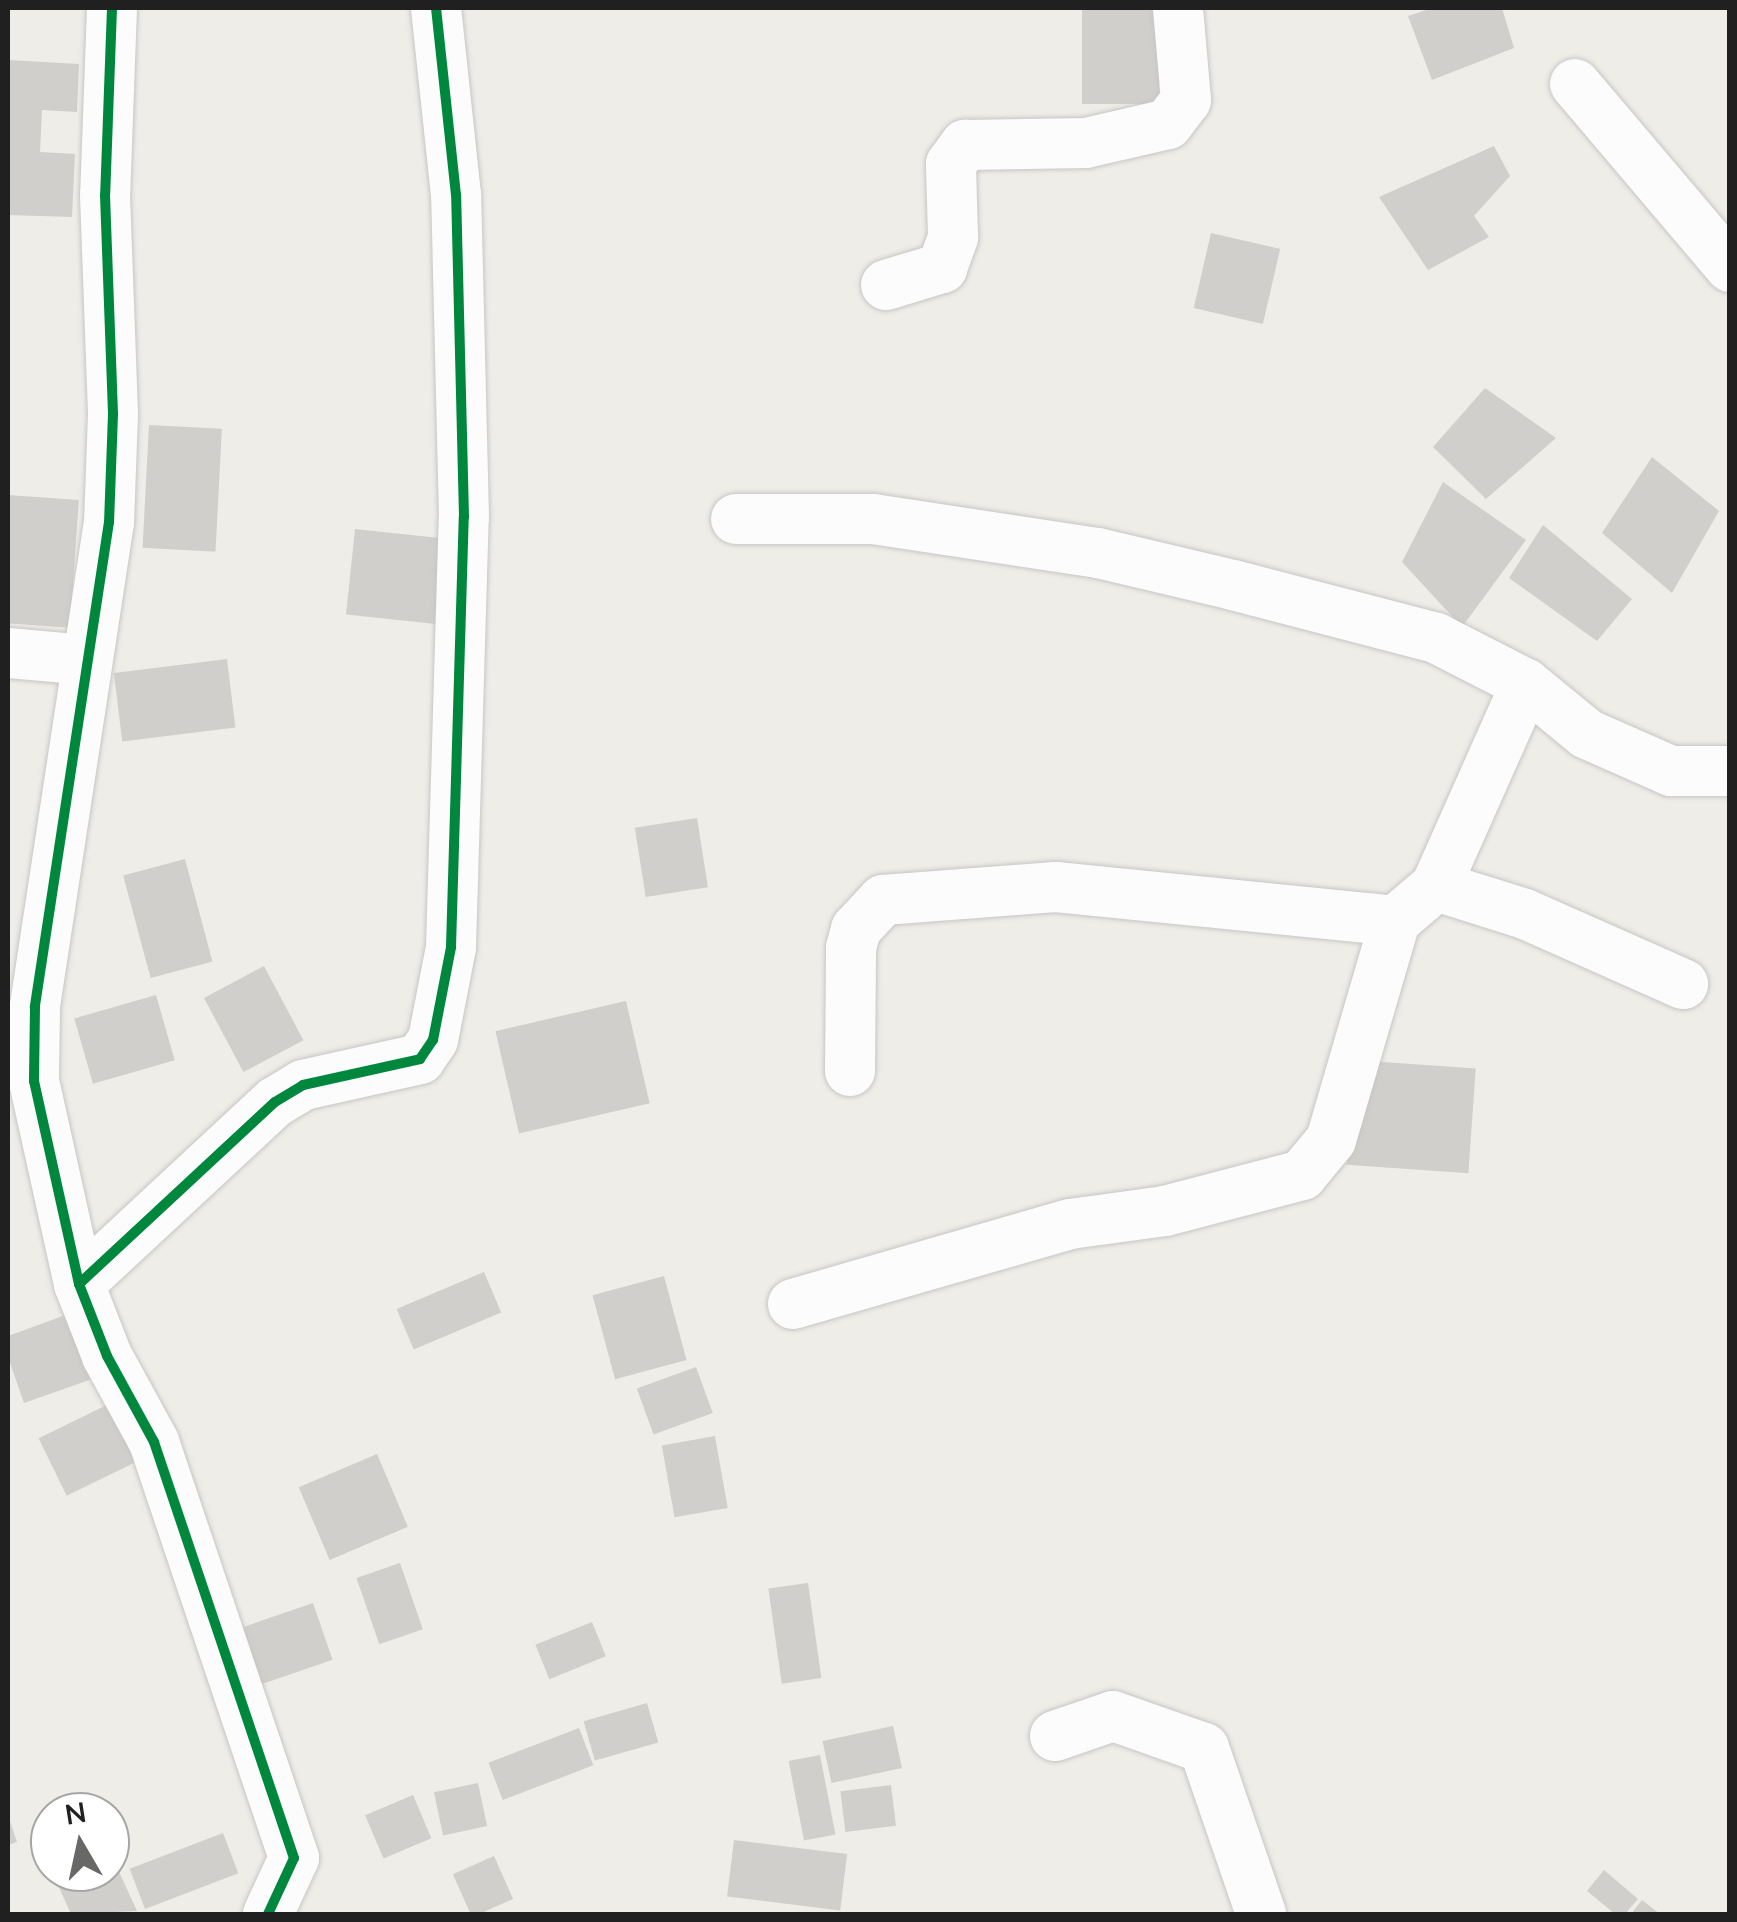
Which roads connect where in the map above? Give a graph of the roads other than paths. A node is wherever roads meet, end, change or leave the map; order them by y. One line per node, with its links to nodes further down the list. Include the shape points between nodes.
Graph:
1 (112, 8): 9 (street, via 105,195 113,414 109,522)
2 (436, 8): 16 (street, via 456,195 464,517 451,947 433,1040 420,1059 303,1085 275,1102)
3 (1178, 8): 6 (street, via 1186,100 1168,124 1086,144 965,145 951,164 954,236 942,268)
4 (1576, 84): 5 (street)
5 (1730, 267)
6 (886, 285)
7 (736, 519): 10 (street, via 873,519 1098,553 1436,638)
8 (8, 653): 9 (street)
9 (86, 660): 16 (street, via 35,1008 34,1081)
10 (1526, 684): 11 (street, via 1587,734 1671,771); 12 (street)
11 (1730, 771)
12 (1436, 886): 13 (street); 14 (street, via 1525,914)
13 (1395, 921): 15 (street, via 1056,887 883,900 856,929 851,948); 17 (street, via 1331,1140 1302,1175 1166,1211 1070,1224)
14 (1682, 984)
15 (850, 1071)
16 (79, 1284): 19 (street, via 107,1356 154,1442 294,1858)
17 (793, 1304)
18 (1055, 1736): 20 (street, via 1113,1716 1204,1748)
19 (268, 1914)
20 (1261, 1914)

